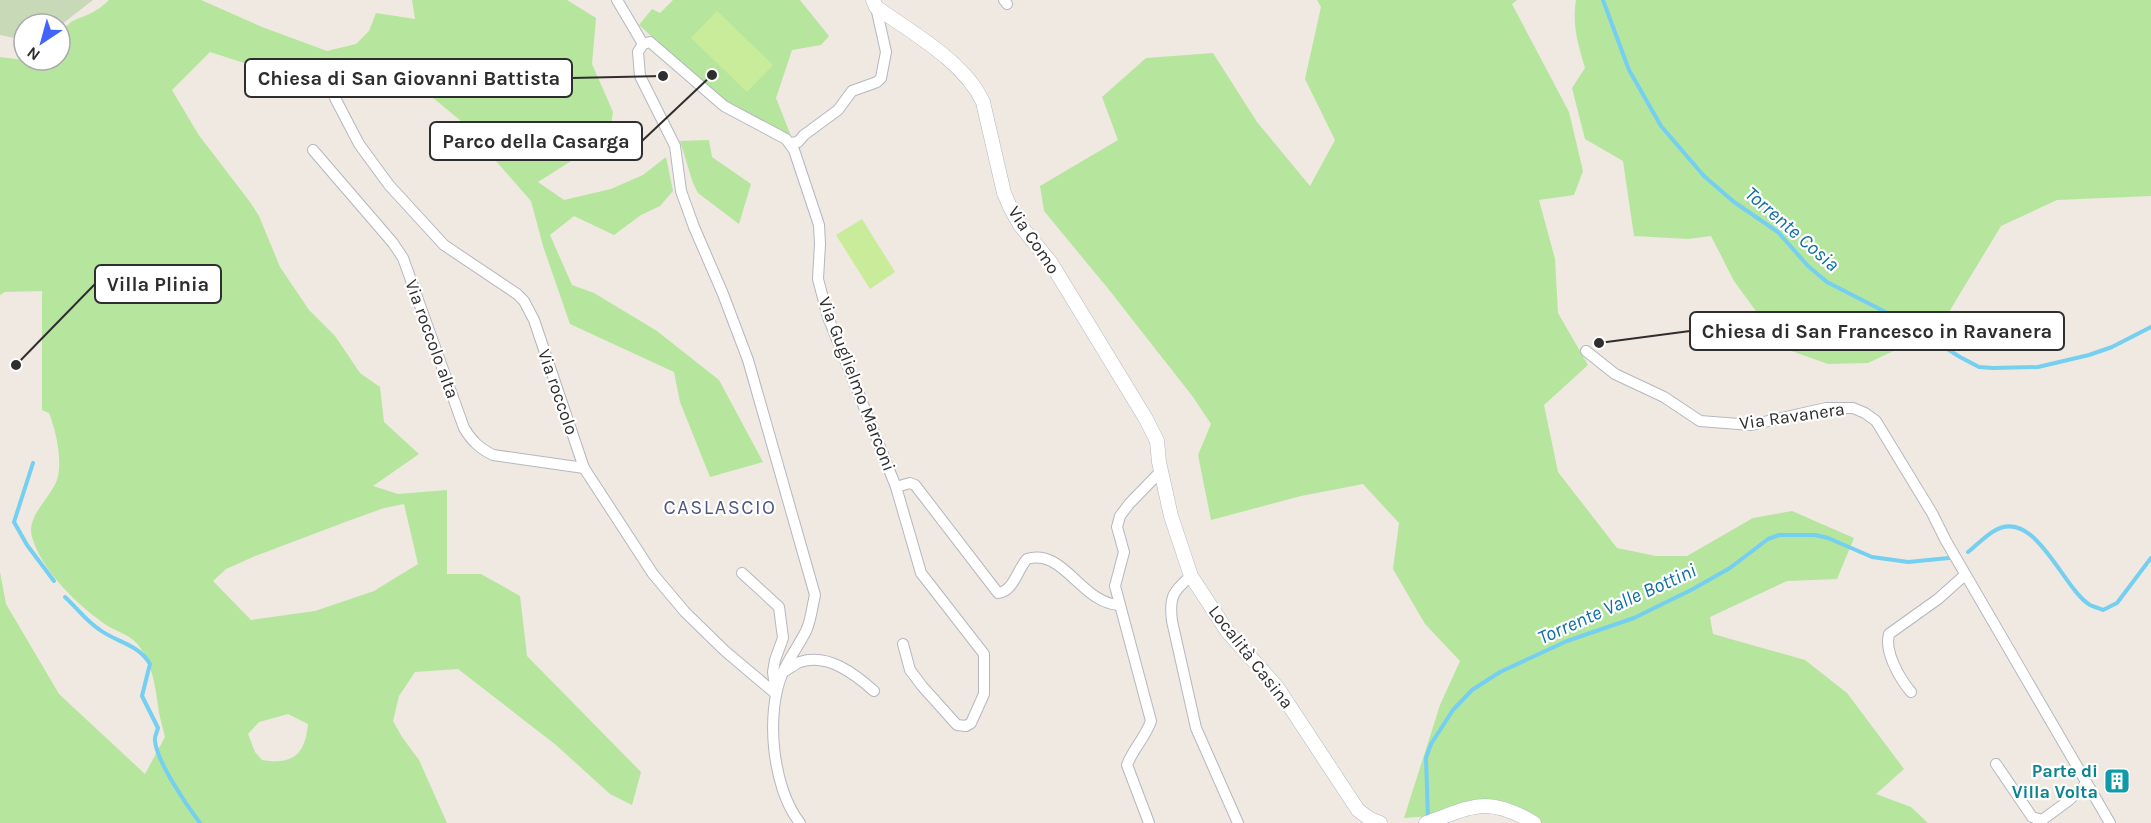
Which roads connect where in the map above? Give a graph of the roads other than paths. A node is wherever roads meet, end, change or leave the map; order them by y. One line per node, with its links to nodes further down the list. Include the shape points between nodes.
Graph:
1 (617, 0): 3 (street)
2 (874, 3): 5 (street, via 886,52 881,78 852,91 838,110 798,142); 9 (street, Via Como, via 956,66 979,93 1011,209 1051,263 1146,419 1157,441)
3 (643, 44): 5 (street, via 650,42 656,46 724,106); 16 (street, via 639,52 640,76 675,146 684,200 748,360 815,595 807,629)
4 (335, 98): 8 (street, Via roccolo, via 359,144 383,177 439,240 500,280 524,301)
5 (790, 143): 10 (street, Via Guglielmo Marconi, via 819,225 818,279 828,317)
6 (313, 150): 8 (street, Via roccolo alta, via 403,258 470,439 493,455)
7 (1586, 351): 11 (street, Via Ravanera, via 1615,374 1664,397 1700,421 1751,425 1826,408 1853,408 1865,413 1876,421 1892,444)
8 (584, 468): 19 (street, Via roccolo, via 666,590 725,651)
9 (1161, 471): 13 (street, Località Casina); 14 (street, via 1120,516 1117,527 1124,552 1115,586)
10 (896, 487): 14 (street, Via Guglielmo Marconi, via 915,485 998,593 1012,583 1027,559 1040,557 1059,566 1091,595); 15 (street, Via Guglielmo Marconi, via 921,573 984,654 984,694 971,723 957,725 922,686 910,670)
11 (1963, 570): 18 (street, via 1938,599 1889,634 1892,657); 21 (street, Via Ravanera)
12 (742, 573): 19 (street, via 779,607 783,638 773,672)
13 (1191, 576): 24 (street, Località Casina, via 1227,631 1277,687 1358,810); 27 (street, via 1175,590 1170,607 1172,621 1196,728)
14 (1119, 605): 26 (street, via 1151,721 1127,765)
15 (903, 644)
16 (783, 672): 17 (street, via 800,662 828,662 844,668); 19 (street)
17 (874, 690)
18 (1911, 692)
19 (776, 694): 25 (street, via 775,757 784,796)
20 (1996, 764): 23 (street, via 2032,817)
21 (2086, 784): 23 (street); 29 (street, Via Ravanera)
22 (1432, 821): 28 (street, via 1478,805 1493,805)
23 (2040, 821)
24 (1373, 822)
25 (800, 823)
26 (1149, 823)
27 (1238, 823)
28 (1534, 823)
29 (2110, 823)

